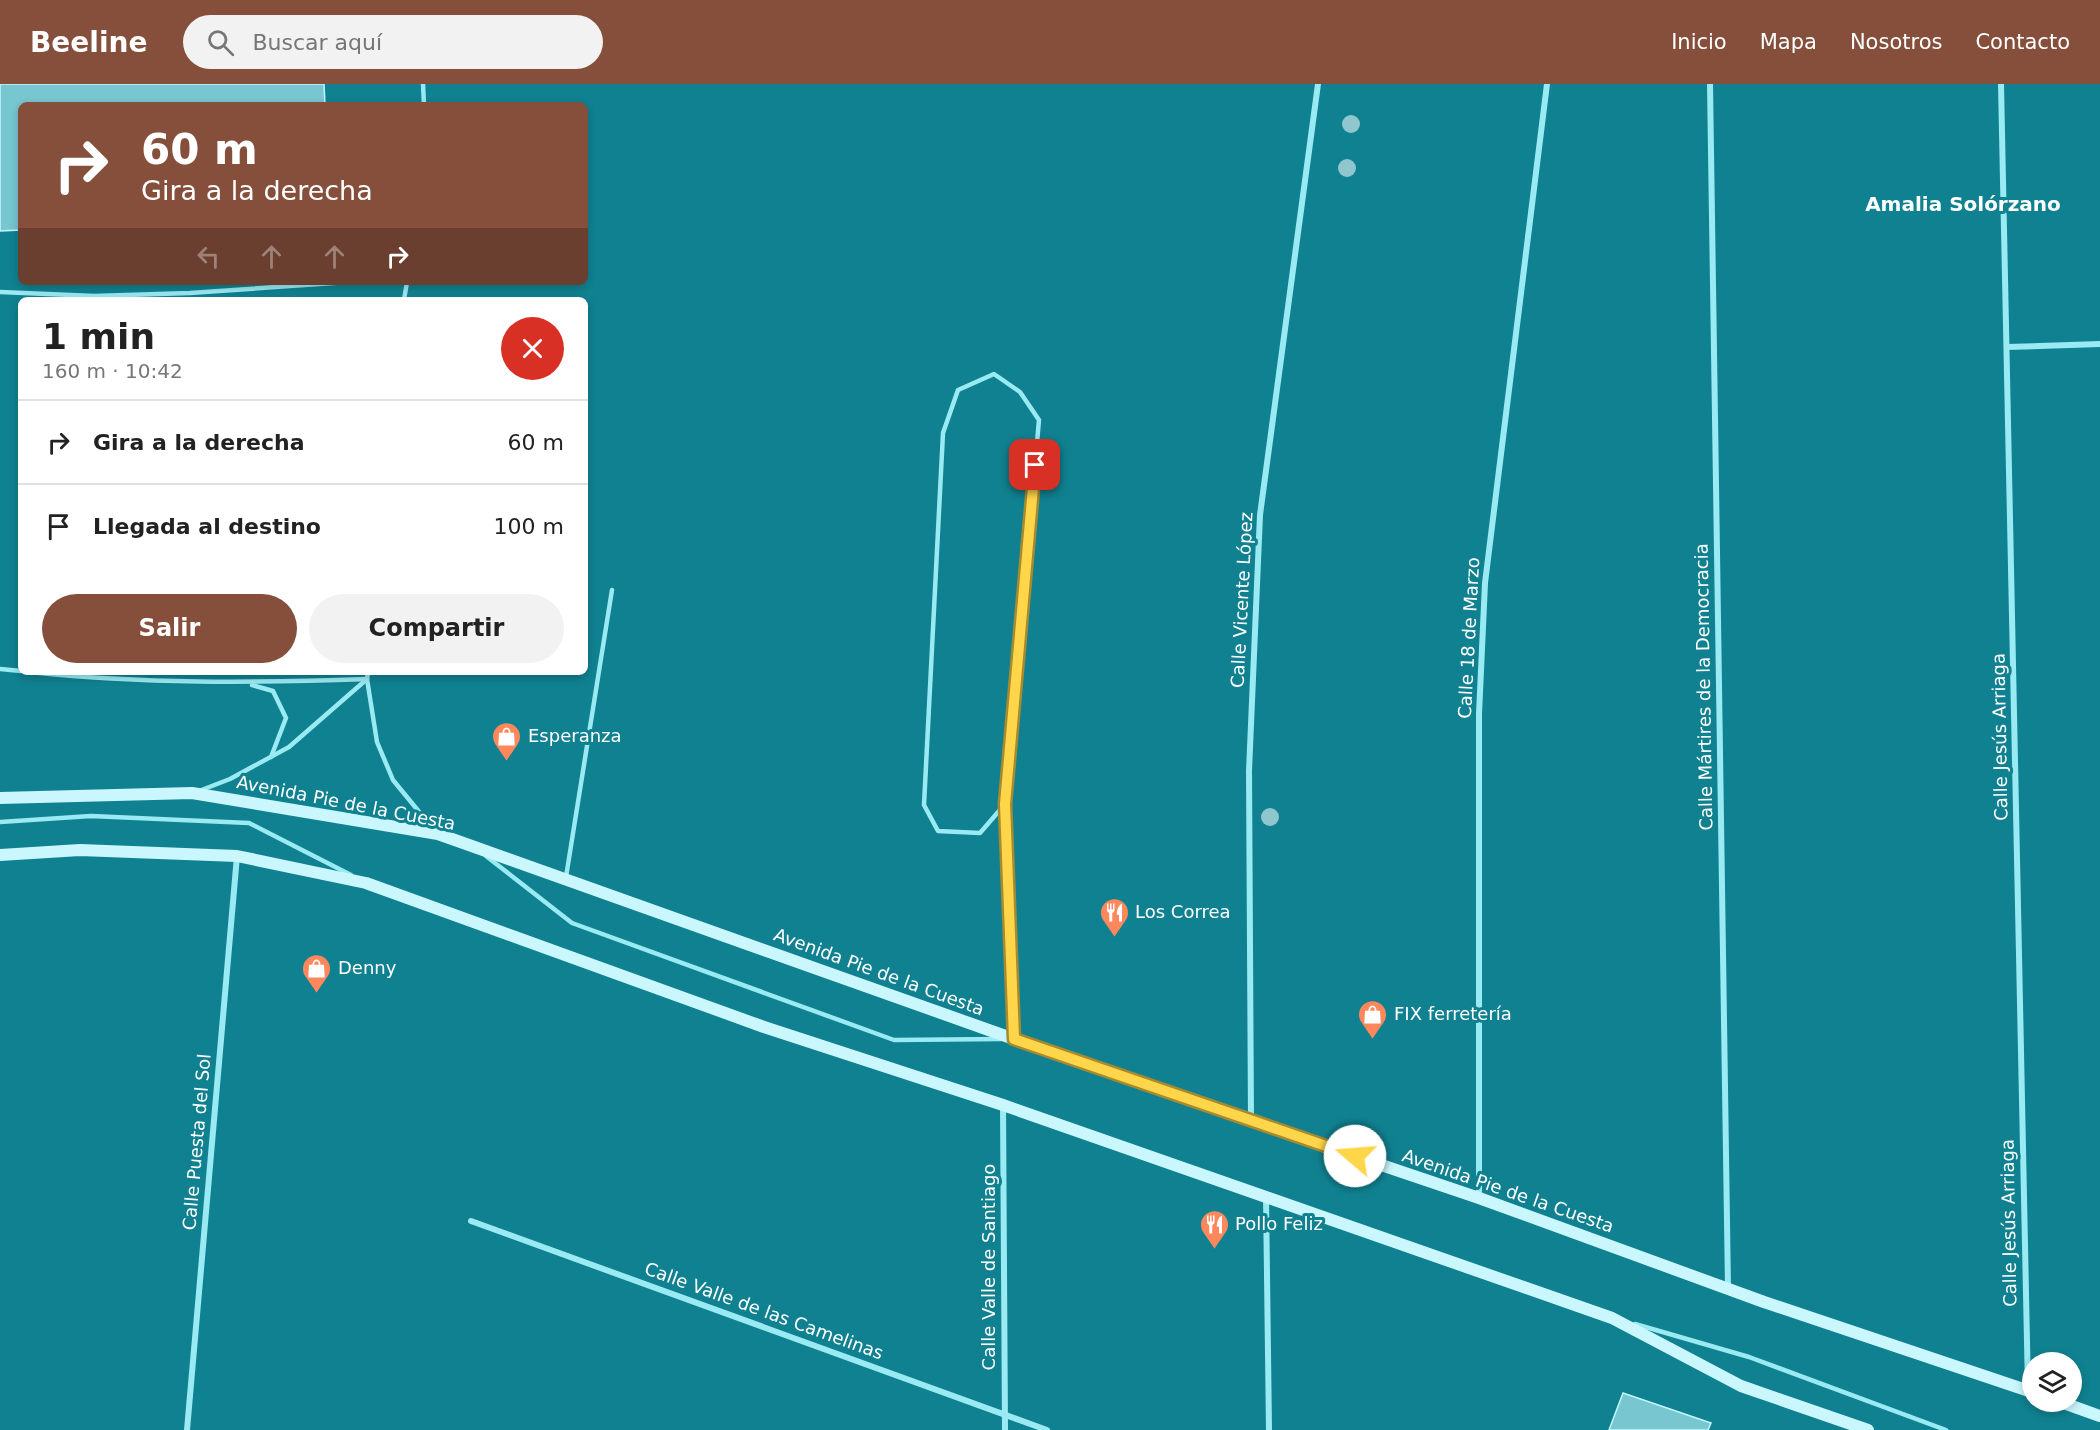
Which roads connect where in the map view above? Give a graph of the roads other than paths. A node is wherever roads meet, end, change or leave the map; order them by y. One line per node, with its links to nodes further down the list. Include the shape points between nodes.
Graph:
1 (423, 84): 6 (lane)
2 (1318, 84): 31 (street, Calle Vicente López, via 1260,515 1249,771)
3 (1547, 84): 33 (street, Calle 18 de Marzo, via 1485,583 1479,714)
4 (1710, 84): 35 (street, Calle Mártires de la Democracia)
5 (2001, 84): 10 (street, Calle Jesús Arriaga)
6 (424, 102)
7 (305, 285): 8 (lane, via 106,296)
8 (0, 292)
9 (2100, 344): 10 (street)
10 (2007, 347): 37 (street, Calle Jesús Arriaga)
11 (612, 590): 27 (lane)
12 (0, 669): 13 (lane)
13 (18, 671)
14 (69, 675): 17 (lane)
15 (368, 675): 16 (lane)
16 (367, 679): 17 (lane); 18 (lane, via 289,747); 23 (lane, via 377,742 393,780)
17 (247, 683): 18 (lane, via 273,691 286,718)
18 (271, 757): 19 (lane, via 230,779)
19 (192, 793): 20 (main road, Avenida Pie de la Cuesta); 23 (main road, Avenida Pie de la Cuesta)
20 (0, 798)
21 (1005, 804): 21 (lane, via 1039,420 1020,392 994,374 958,390 943,433 924,805 938,831 980,834); 29 (lane)
22 (0, 822): 28 (lane, via 91,816 249,823)
23 (438, 834): 24 (main road, Avenida Pie de la Cuesta)
24 (476, 848): 27 (main road, Avenida Pie de la Cuesta); 29 (lane, via 572,923 894,1040)
25 (0, 855): 26 (main road, via 80,850)
26 (237, 856): 28 (main road); 42 (street, Calle Puesta del Sol)
27 (566, 880): 29 (main road, Avenida Pie de la Cuesta)
28 (366, 883): 30 (main road, via 764,1028)
29 (1014, 1039): 31 (main road, Avenida Pie de la Cuesta)
30 (1003, 1105): 32 (main road); 40 (street, Calle Valle de Santiago)
31 (1251, 1121): 33 (main road, Avenida Pie de la Cuesta)
32 (1266, 1196): 36 (main road); 45 (street)
33 (1479, 1198): 35 (main road, Avenida Pie de la Cuesta)
34 (471, 1221): 40 (street, Calle Valle de las Camelinas)
35 (1728, 1289): 38 (main road, Avenida Pie de la Cuesta)
36 (1612, 1318): 46 (main road, via 1741,1386); 47 (lane, via 1749,1358)
37 (2029, 1352)
38 (2022, 1388)
39 (2082, 1410): 41 (main road)
40 (1005, 1415): 43 (street, Calle Valle de Santiago); 44 (street, Calle Valle de las Camelinas)
41 (2100, 1416)
42 (187, 1430)
43 (1005, 1430)
44 (1047, 1430)
45 (1269, 1430)
46 (1868, 1430)
47 (1946, 1430)

